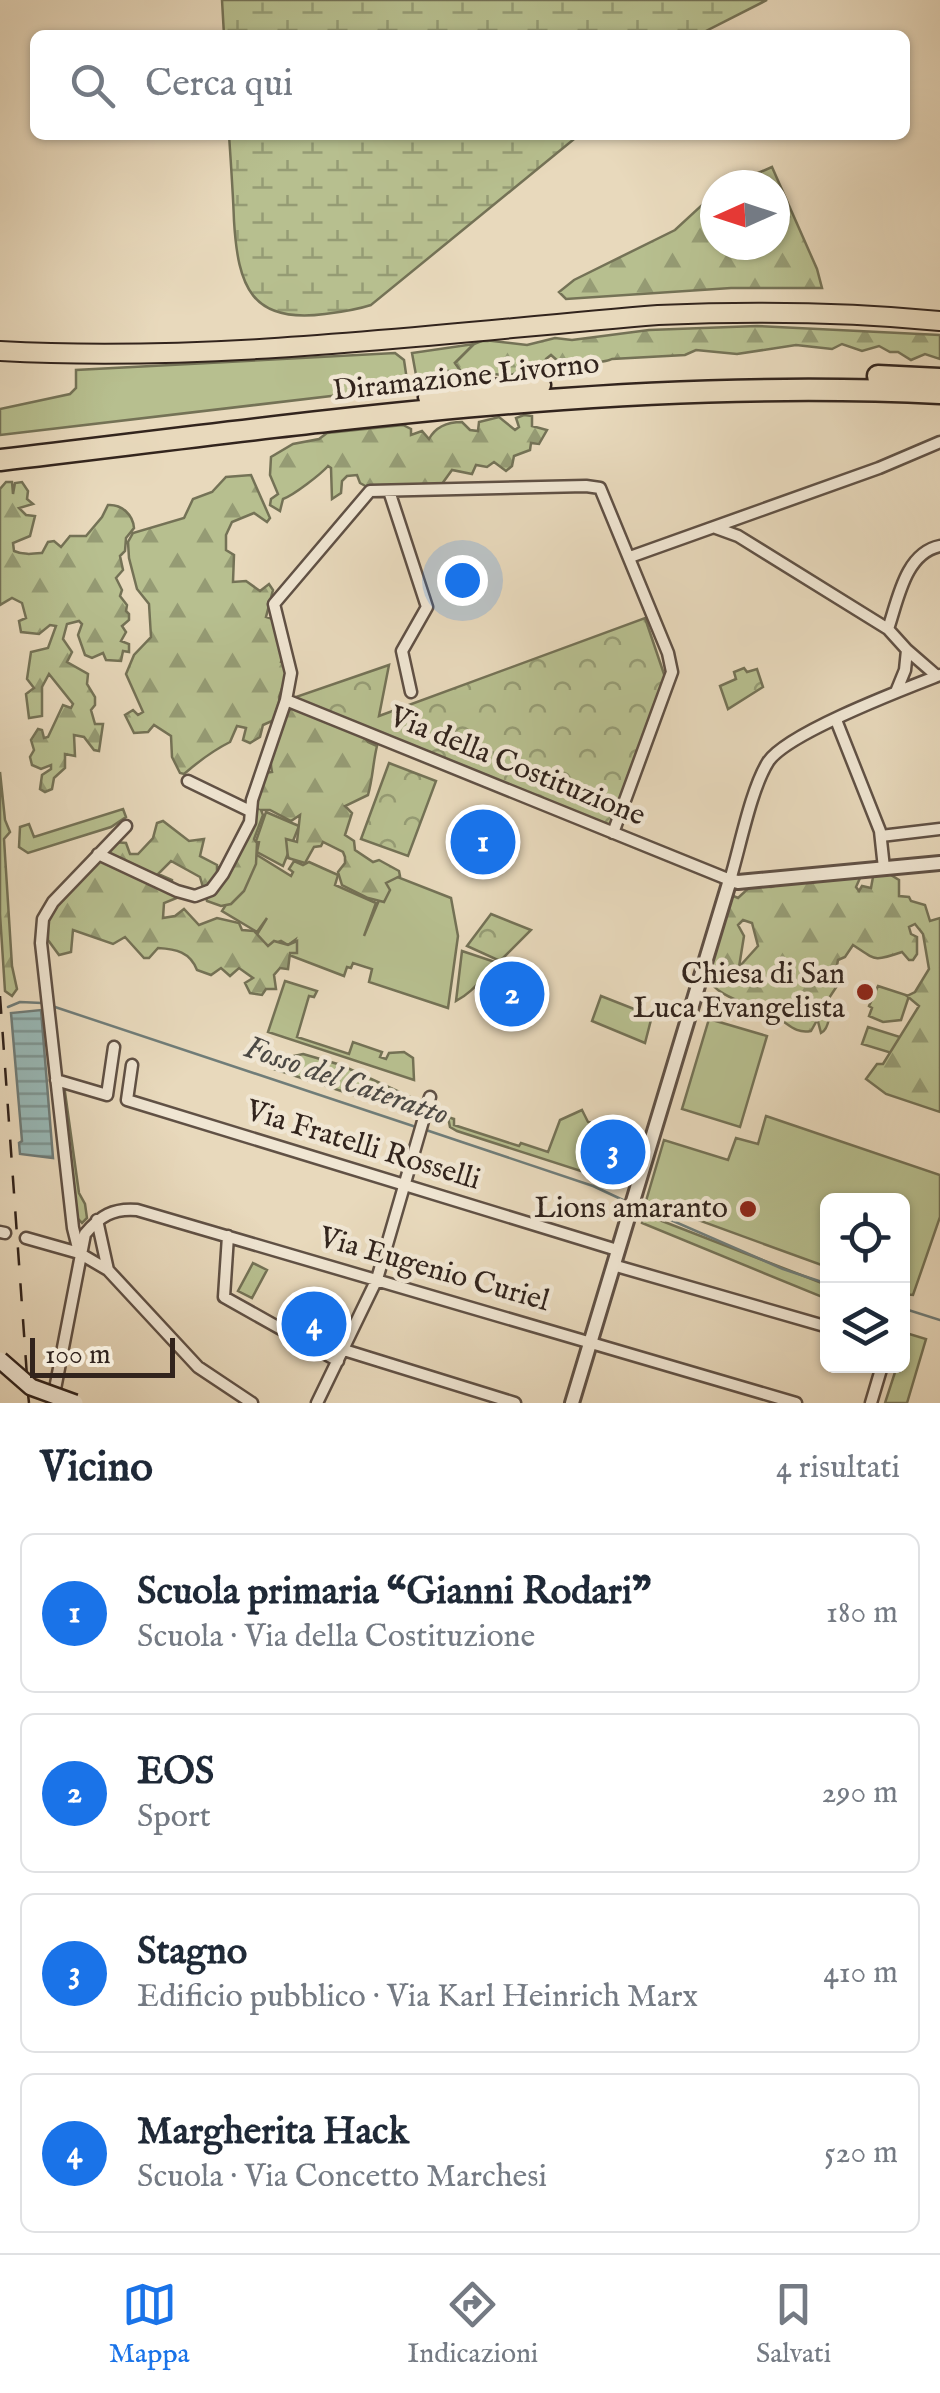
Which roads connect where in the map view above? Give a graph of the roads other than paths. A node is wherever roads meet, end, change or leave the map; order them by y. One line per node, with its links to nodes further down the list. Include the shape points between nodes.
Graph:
1 (940, 325): 2 (highway, via 715,320)
2 (492, 333): 3 (highway, via 226,351); 4 (highway, via 242,358)
3 (0, 351)
4 (0, 362)
5 (940, 379): 7 (highway, Diramazione Livorno, via 716,376)
6 (940, 393): 7 (highway, Diramazione Livorno, via 736,389)
7 (496, 396): 9 (highway, Diramazione Livorno); 10 (highway, Diramazione Livorno)
8 (940, 442): 12 (street)
9 (0, 446)
10 (0, 460)
11 (389, 490): 16 (street, via 595,486); 20 (street, via 427,608 402,651); 22 (street, via 370,492 274,604 291,674)
12 (734, 520): 13 (street); 14 (street)
13 (715, 528): 14 (street); 16 (street)
14 (738, 536): 17 (street)
15 (940, 546): 17 (street, via 912,565)
16 (630, 557): 28 (street, via 672,672)
17 (888, 629): 18 (street)
18 (907, 650): 19 (street); 21 (street)
19 (938, 676): 21 (street)
20 (411, 692)
21 (896, 693): 23 (street)
22 (286, 700): 25 (street); 28 (street, Via della Costituzione)
23 (836, 720): 29 (street); 33 (street, via 780,749 769,762)
24 (188, 781): 25 (street)
25 (250, 811): 30 (street, via 239,846 211,890 195,896)
26 (126, 826): 30 (street)
27 (940, 830): 29 (street)
28 (612, 834): 33 (street, Via della Costituzione)
29 (881, 836): 32 (street)
30 (98, 854): 36 (street, via 44,920)
31 (940, 863): 32 (street)
32 (884, 868): 33 (street)
33 (730, 880): 42 (street)
34 (114, 1047): 36 (street, via 107,1095)
35 (132, 1066): 38 (street, Via Fratelli Rosselli, via 128,1100)
36 (56, 1080): 43 (street)
37 (430, 1097): 38 (street)
38 (406, 1186): 42 (street, Via Fratelli Rosselli); 46 (street)
39 (97, 1220): 40 (street, Via Eugenio Curiel, via 137,1210); 43 (street); 45 (street)
40 (228, 1236): 46 (street, Via Eugenio Curiel); 49 (street, via 224,1297)
41 (26, 1238): 43 (street)
42 (617, 1250): 44 (street)
43 (79, 1254): 45 (street); 52 (street)
44 (613, 1265): 47 (street); 48 (street)
45 (108, 1270): 54 (street, via 198,1368)
46 (378, 1279): 48 (street, Via Eugenio Curiel); 49 (street)
47 (820, 1325)
48 (590, 1342): 57 (street); 58 (street, Via Eugenio Curiel)
49 (341, 1356): 55 (street); 56 (street)
50 (0, 1360): 53 (main road, bridge, via 32,1387)
51 (880, 1373): 59 (street)
52 (55, 1389)
53 (75, 1403)
54 (252, 1403)
55 (317, 1403)
56 (516, 1403)
57 (572, 1403)
58 (796, 1403)
59 (871, 1403)

